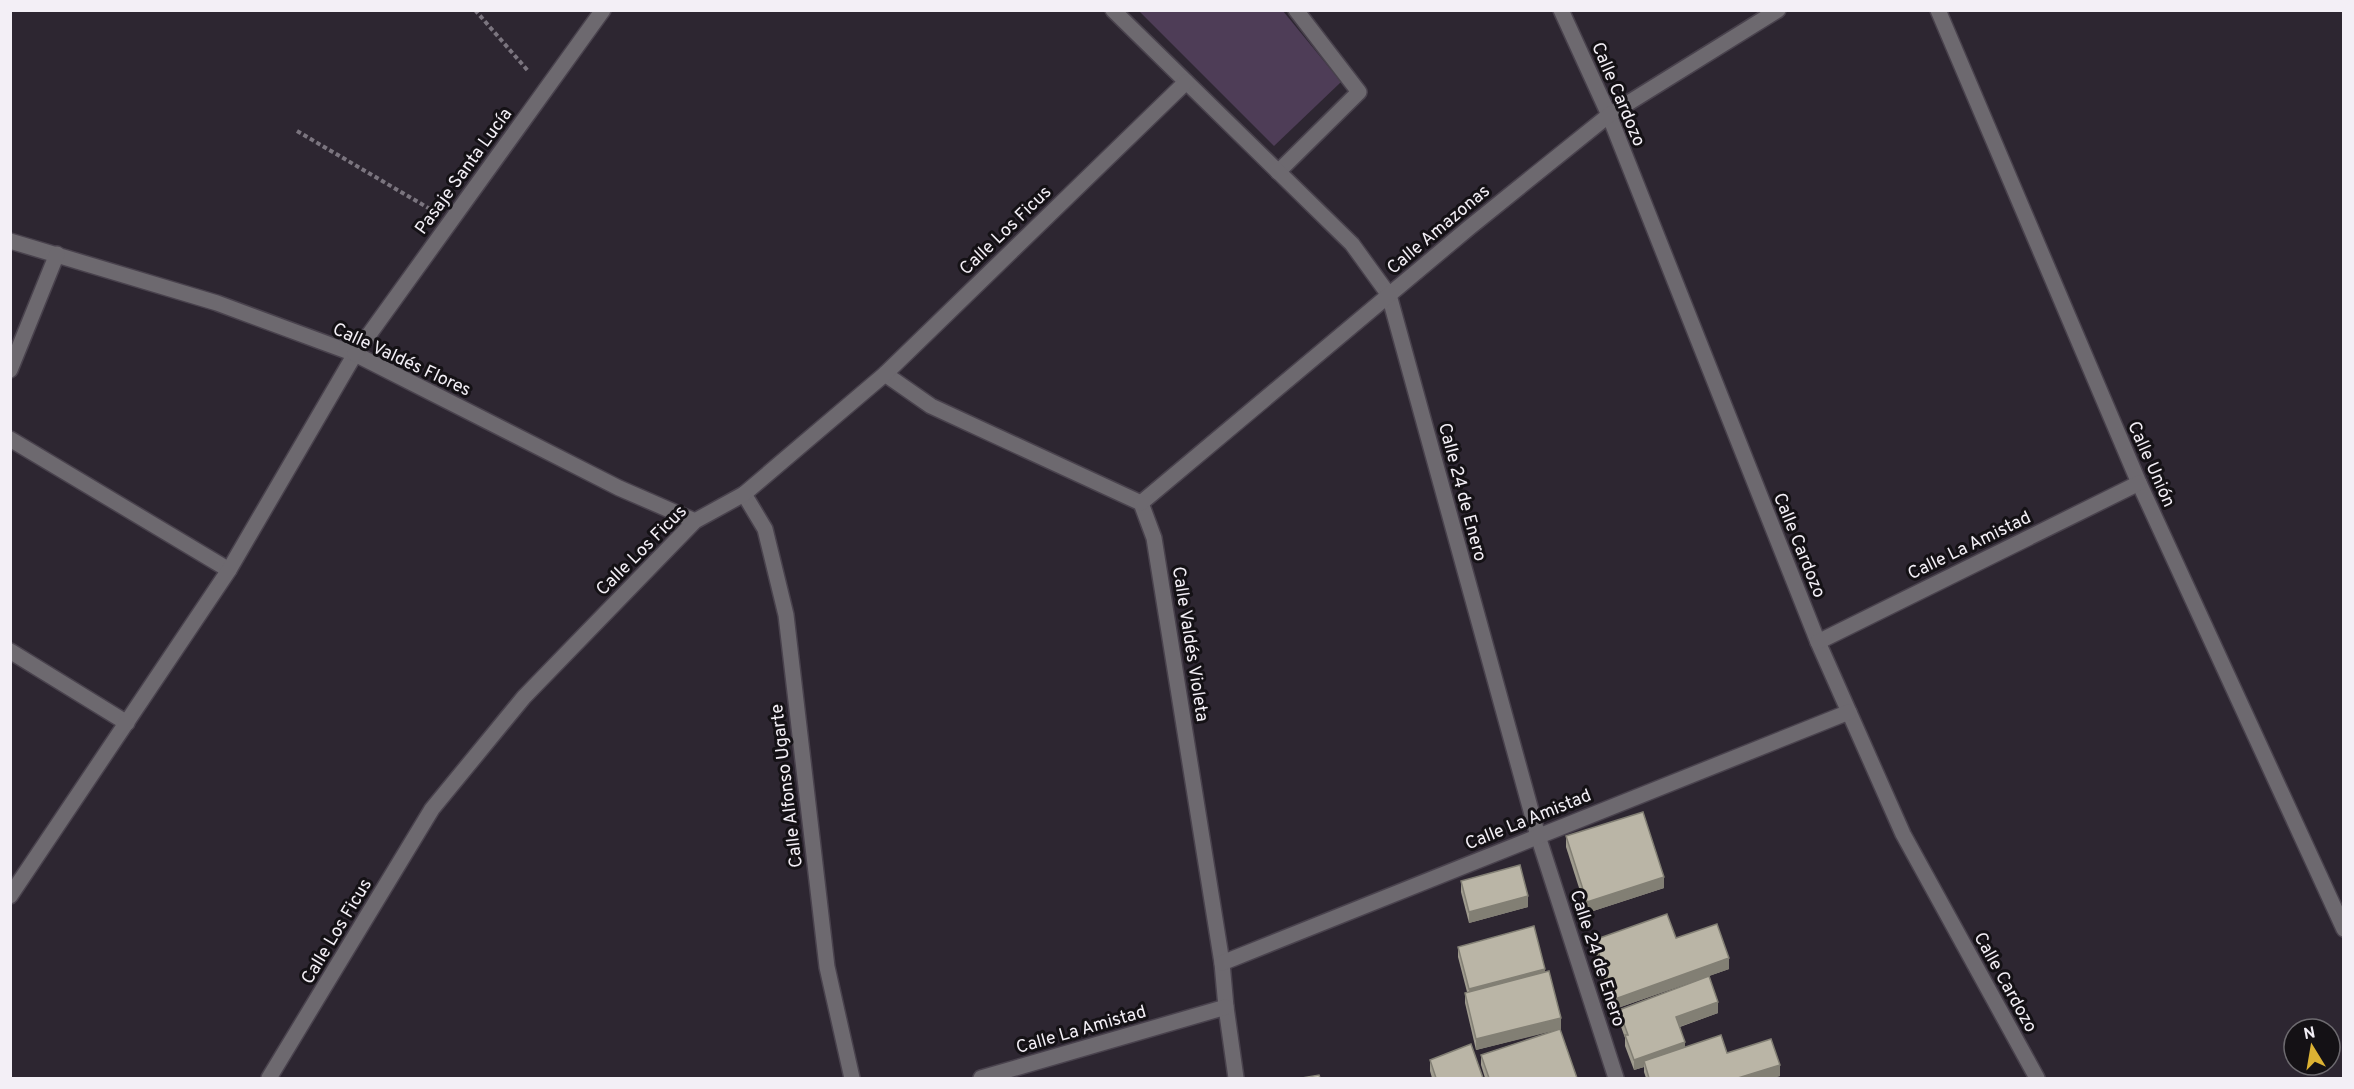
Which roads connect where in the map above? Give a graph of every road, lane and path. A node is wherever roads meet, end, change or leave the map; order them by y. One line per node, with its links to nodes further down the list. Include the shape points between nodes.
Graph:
1 (475, 10): 9 (path)
2 (603, 10): 9 (street, Pasaje Santa Lucía)
3 (1113, 10): 8 (street, Calle 24 de Enero)
4 (1296, 10): 12 (street, via 1359,92)
5 (1561, 10): 10 (street, Calle Cardozo)
6 (1778, 10): 10 (street, Calle Amazonas)
7 (1938, 10): 21 (street, Calle Unión)
8 (1186, 82): 12 (street, Calle 24 de Enero); 19 (street, Calle Los Ficus)
9 (545, 91): 13 (street, Pasaje Santa Lucía)
10 (1609, 115): 16 (street, Calle Amazonas); 26 (street, Calle Cardozo)
11 (297, 131): 13 (path)
12 (1278, 172): 16 (street, Calle 24 de Enero, via 1352,244)
13 (451, 221): 17 (street, Pasaje Santa Lucía)
14 (10, 241): 15 (street, Calle Valdés Flores)
15 (57, 254): 17 (street, Calle Valdés Flores, via 217,303); 18 (street)
16 (1389, 295): 23 (street, Calle Amazonas); 30 (street, Calle 24 de Enero)
17 (355, 354): 24 (street, Calle Valdés Flores, via 619,488); 25 (street, Pasaje Santa Lucía)
18 (10, 370)
19 (885, 374): 22 (street, Calle Los Ficus); 23 (street, via 931,406)
20 (10, 439): 25 (street)
21 (2139, 483): 26 (street, Calle La Amistad); 33 (street, Calle Unión)
22 (744, 494): 24 (street, Calle Los Ficus); 37 (street, Calle Alfonso Ugarte, via 765,529 786,615 827,967)
23 (1142, 503): 34 (street, Calle Valdés Violeta, via 1154,538)
24 (695, 520): 36 (street, Calle Los Ficus, via 524,697 432,809)
25 (230, 570): 29 (street, Pasaje Santa Lucía)
26 (1818, 642): 28 (street, Calle Cardozo)
27 (10, 651): 29 (street)
28 (1849, 712): 30 (street, Calle La Amistad); 41 (street, Calle Cardozo, via 1903,834)
29 (127, 723): 31 (street, Pasaje Santa Lucía)
30 (1538, 836): 34 (street, Calle La Amistad); 40 (street, Calle 24 de Enero)
31 (17, 875): 32 (street, Pasaje Santa Lucía)
32 (10, 896)
33 (2343, 929)
34 (1222, 963): 35 (street, Calle Valdés Violeta)
35 (1226, 1007): 38 (street, Calle La Amistad); 39 (street, Calle Valdés Violeta)
36 (269, 1078)
37 (852, 1078)
38 (981, 1078)
39 (1236, 1078)
40 (1617, 1078)
41 (2037, 1078)

